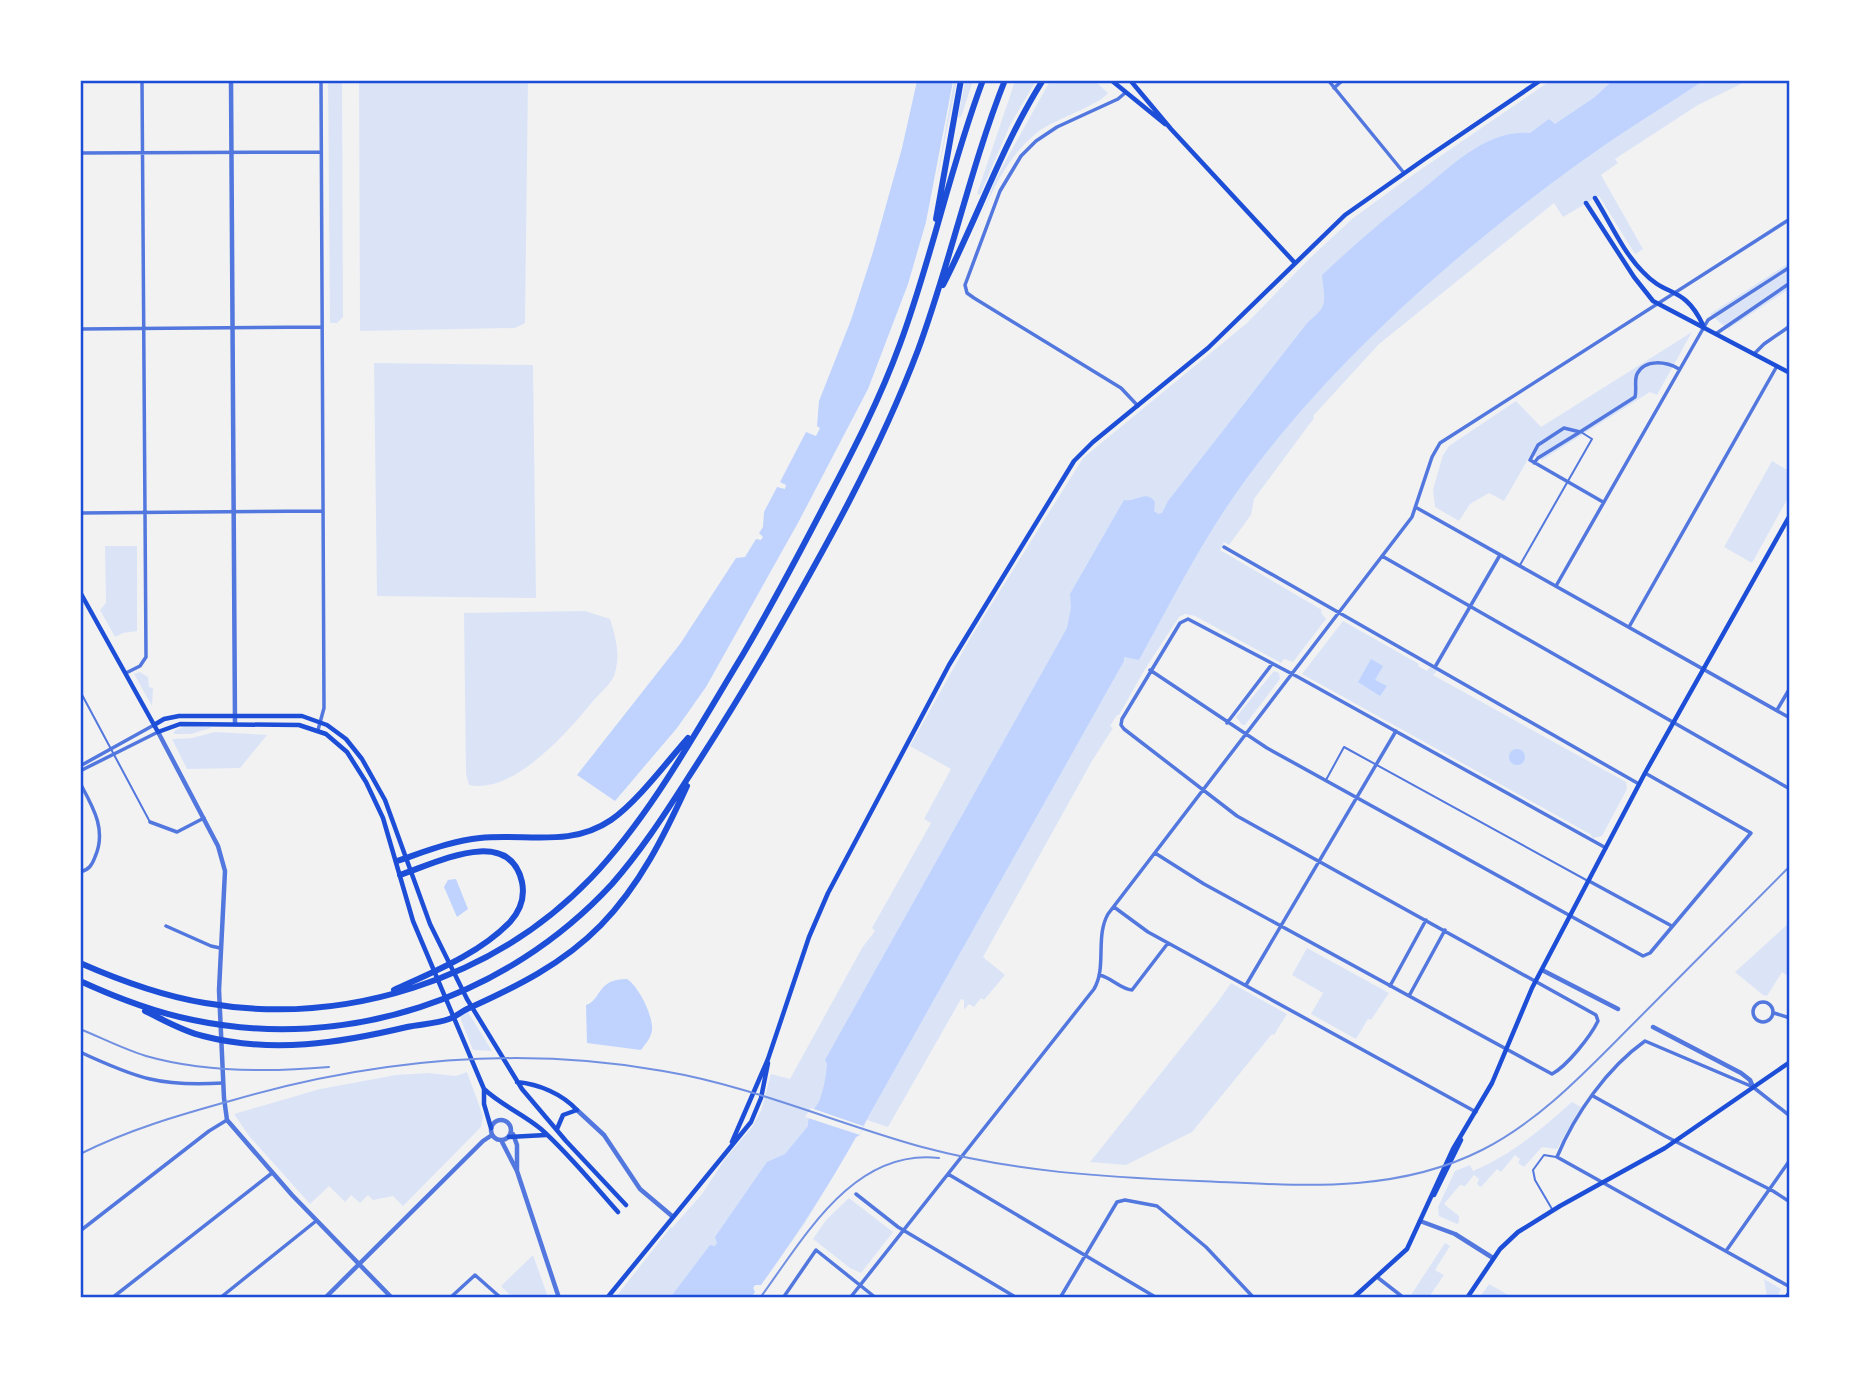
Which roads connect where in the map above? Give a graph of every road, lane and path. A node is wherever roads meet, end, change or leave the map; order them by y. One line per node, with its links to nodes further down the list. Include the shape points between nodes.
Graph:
1 (142, 80): 17 (street)
2 (231, 80): 16 (street)
3 (321, 80): 18 (street)
4 (961, 80): 24 (highway)
5 (983, 80): 24 (highway)
6 (1004, 80): 29 (highway)
7 (1043, 80): 29 (highway)
8 (1111, 80): 14 (main road)
9 (1130, 80): 15 (main road)
10 (1328, 80): 13 (street)
11 (1343, 80): 13 (street)
12 (1541, 80): 20 (main road)
13 (1334, 88): 20 (street)
14 (1125, 93): 15 (main road); 42 (street, via 1050,131 1021,156 1001,189 965,285 974,298 1113,383)
15 (1171, 129): 25 (main road)
16 (232, 151): 17 (street); 18 (street); 35 (street)
17 (143, 152): 19 (street); 34 (street)
18 (321, 152): 33 (street)
19 (80, 153)
20 (1404, 173): 25 (main road, via 1345,215)
21 (1595, 198): 28 (main road, via 1640,270)
22 (1586, 203): 30 (main road, via 1639,285)
23 (1790, 219): 28 (street)
24 (932, 245): 74 (highway, via 899,348 860,435 786,579)
25 (1295, 263): 42 (main road, via 1208,348)
26 (1790, 267): 31 (street, via 1710,317)
27 (1790, 283): 37 (street)
28 (1675, 292): 30 (street); 31 (main road, via 1695,308)
29 (936, 299): 85 (highway, via 898,399 841,514)
30 (1657, 304): 31 (main road); 47 (street, via 1443,440 1433,453)
31 (1704, 326): 37 (main road); 40 (street)
32 (1790, 326): 38 (street)
33 (321, 327): 35 (street); 48 (street)
34 (145, 328): 35 (street); 36 (street); 49 (street)
35 (232, 328): 50 (street)
36 (80, 329)
37 (1717, 333): 38 (main road)
38 (1755, 353): 39 (main road)
39 (1777, 366): 41 (main road); 61 (street)
40 (1679, 369): 43 (street, via 1647,364 1637,375 1634,397); 46 (street)
41 (1790, 373)
42 (1138, 406): 134 (main road, via 1070,466 948,665 818,913)
43 (1580, 432): 44 (street); 44 (street, via 1560,430 1538,445); 45 (lane, via 1592,439)
44 (1532, 462): 45 (street)
45 (1568, 482): 46 (street); 56 (lane)
46 (1603, 502): 57 (street)
47 (1417, 508): 54 (street); 55 (street)
48 (322, 511): 50 (street); 73 (street)
49 (145, 512): 50 (street); 51 (street); 66 (street, via 146,657 140,666)
50 (233, 512): 71 (street)
51 (80, 513)
52 (1790, 515): 64 (main road)
53 (1224, 547): 60 (street)
54 (1500, 555): 56 (street); 59 (street)
55 (1382, 556): 59 (street); 60 (street)
56 (1520, 566): 57 (street)
57 (1556, 586): 61 (street)
58 (80, 592): 66 (main road)
59 (1469, 608): 63 (street); 76 (street)
60 (1338, 613): 63 (street); 67 (street)
61 (1629, 627): 64 (street)
62 (1272, 664): 65 (street, via 1188,619 1180,623); 67 (street); 75 (street)
63 (1435, 667): 92 (street)
64 (1703, 669): 70 (street); 76 (main road)
65 (1150, 670): 75 (street); 94 (street, via 1121,723)
66 (125, 673): 78 (main road)
67 (1291, 674): 80 (street); 82 (street)
68 (1790, 688): 70 (street)
69 (80, 691): 83 (lane)
70 (1776, 710): 72 (street)
71 (234, 715): 73 (main road, via 298,715); 77 (street); 78 (main road, via 179,716)
72 (1790, 718)
73 (321, 722): 79 (street); 100 (main road, via 344,736 362,759 390,813)
74 (701, 723): 100 (highway, via 625,808 596,829 561,838 469,839); 121 (highway, via 630,830 589,880 541,922 498,951 464,969)
75 (1227, 723): 82 (street)
76 (1673, 723): 89 (main road); 93 (street)
77 (235, 724): 79 (main road, via 296,724); 81 (main road, via 180,724)
78 (154, 725): 81 (main road); 83 (street)
79 (318, 730): 101 (main road, via 338,743 358,767 379,807)
80 (1396, 731): 86 (street); 98 (street)
81 (158, 732): 84 (street); 96 (street)
82 (1245, 736): 90 (street); 94 (street)
83 (112, 748): 84 (lane); 87 (street)
84 (115, 754): 88 (street); 97 (lane)
85 (696, 765): 125 (highway, via 638,852 598,898 548,942 482,982 425,1006 335,1027 288,1030 205,1023); 126 (highway, via 662,839 602,923 544,971)
86 (1377, 765): 90 (lane, via 1344,747); 95 (street); 106 (lane)
87 (80, 766)
88 (80, 771)
89 (1645, 773): 92 (main road); 112 (street, via 1751,833)
90 (1325, 781): 95 (street)
91 (80, 783): 103 (street, via 94,810 100,836 92,864)
92 (1639, 784): 98 (main road)
93 (1790, 789)
94 (1204, 790): 99 (street); 102 (street, via 1237,816)
95 (1357, 799): 102 (street); 108 (street)
96 (204, 818): 97 (street, via 177,832); 115 (street, via 224,866)
97 (150, 822)
98 (1606, 848): 106 (main road)
99 (1155, 853): 107 (street); 111 (street)
100 (406, 858): 101 (highway); 104 (main road)
101 (397, 861): 105 (main road)
102 (1320, 861): 109 (street); 111 (street)
103 (80, 872)
104 (411, 872): 105 (highway); 121 (highway, via 485,850 505,856 518,872 523,892 516,913 495,935); 126 (main road, via 441,948)
105 (400, 875): 129 (main road, via 413,921)
106 (1589, 881): 108 (main road); 112 (street)
107 (1114, 907): 114 (street); 118 (street, via 1103,925)
108 (1570, 916): 112 (street, via 1645,956); 117 (main road)
109 (1426, 920): 113 (street); 123 (street)
110 (166, 926): 115 (street)
111 (1281, 926): 122 (street); 123 (street)
112 (1671, 926)
113 (1445, 930): 120 (street); 124 (street)
114 (1168, 943): 118 (street, via 1132,990); 122 (street)
115 (220, 948): 137 (street)
116 (80, 963): 121 (highway, via 138,986 235,1007 339,1004 379,997)
117 (1542, 970): 120 (main road); 127 (street)
118 (1099, 975): 159 (street, via 1093,992)
119 (80, 981): 125 (highway)
120 (1536, 981): 132 (main road); 132 (street, via 1599,1018 1589,1036 1553,1074)
121 (418, 983)
122 (1246, 985): 142 (street)
123 (1390, 986): 124 (street)
124 (1409, 996): 132 (street)
125 (124, 1000): 129 (highway, via 204,1037 287,1046 371,1037)
126 (472, 1007): 129 (highway); 136 (main road)
127 (1618, 1009)
128 (1774, 1013): 128 (street, via 1765,1002 1753,1010 1761,1022); 130 (street)
129 (454, 1016): 139 (main road)
130 (1790, 1018)
131 (1653, 1027): 138 (street, via 1741,1073)
132 (1505, 1049): 142 (main road)
133 (80, 1052): 137 (street, via 152,1081)
134 (768, 1059): 152 (main road); 152 (main road, via 756,1112)
135 (1790, 1062): 138 (main road)
136 (517, 1082): 141 (main road, via 557,1095); 146 (main road)
137 (223, 1083): 144 (street)
138 (1753, 1087): 140 (street, via 1646,1041); 143 (street); 153 (main road)
139 (484, 1088): 145 (main road); 148 (main road)
140 (1592, 1096): 153 (street); 155 (street)
141 (577, 1110): 146 (main road, via 563,1115); 167 (street, via 604,1135 640,1189)
142 (1476, 1112): 169 (main road)
143 (1790, 1116)
144 (227, 1120): 158 (street); 171 (street)
145 (491, 1128): 147 (street); 150 (street, via 495,1121 509,1122)
146 (556, 1129): 164 (main road)
147 (492, 1135): 151 (street); 175 (street)
148 (547, 1135): 149 (main road); 166 (main road)
149 (523, 1136): 150 (main road); 154 (street)
150 (511, 1137): 151 (street); 154 (street)
151 (501, 1140): 157 (street)
152 (732, 1142): 167 (main road)
153 (1675, 1142): 160 (main road); 161 (street)
154 (517, 1144): 157 (street)
155 (1557, 1157): 160 (street); 165 (lane, via 1544,1156 1533,1170)
156 (1790, 1160): 161 (street)
157 (517, 1171): 185 (street)
158 (272, 1173): 168 (street); 179 (street)
159 (948, 1174): 170 (street); 173 (street)
160 (1604, 1182): 165 (main road); 172 (street)
161 (1769, 1189): 163 (street); 172 (street)
162 (856, 1194): 170 (street)
163 (1790, 1202)
164 (626, 1205)
165 (1553, 1210): 174 (main road, via 1514,1234)
166 (618, 1212)
167 (672, 1216): 186 (main road)
168 (316, 1221): 175 (street); 180 (street)
169 (1420, 1221): 174 (street, via 1455,1234); 176 (main road, via 1406,1250)
170 (904, 1230): 177 (street); 190 (street)
171 (80, 1231)
172 (1726, 1251): 178 (street)
173 (1085, 1255): 191 (street); 192 (street); 193 (street, via 1119,1200 1156,1205 1206,1247)
174 (1493, 1258): 196 (main road)
175 (358, 1265): 181 (street); 182 (street)
176 (1377, 1277): 194 (main road); 195 (street)
177 (860, 1285): 187 (street, via 816,1251); 188 (street); 189 (street)
178 (1790, 1289): 197 (main road)
179 (113, 1297)
180 (220, 1297)
181 (325, 1297)
182 (392, 1297)
183 (450, 1297): 184 (street, via 475,1275)
184 (501, 1297)
185 (559, 1297)
186 (607, 1297)
187 (783, 1297)
188 (850, 1297)
189 (876, 1297)
190 (1017, 1297)
191 (1060, 1297)
192 (1157, 1297)
193 (1254, 1297)
194 (1353, 1297)
195 (1404, 1297)
196 (1467, 1297)
197 (1786, 1297)

